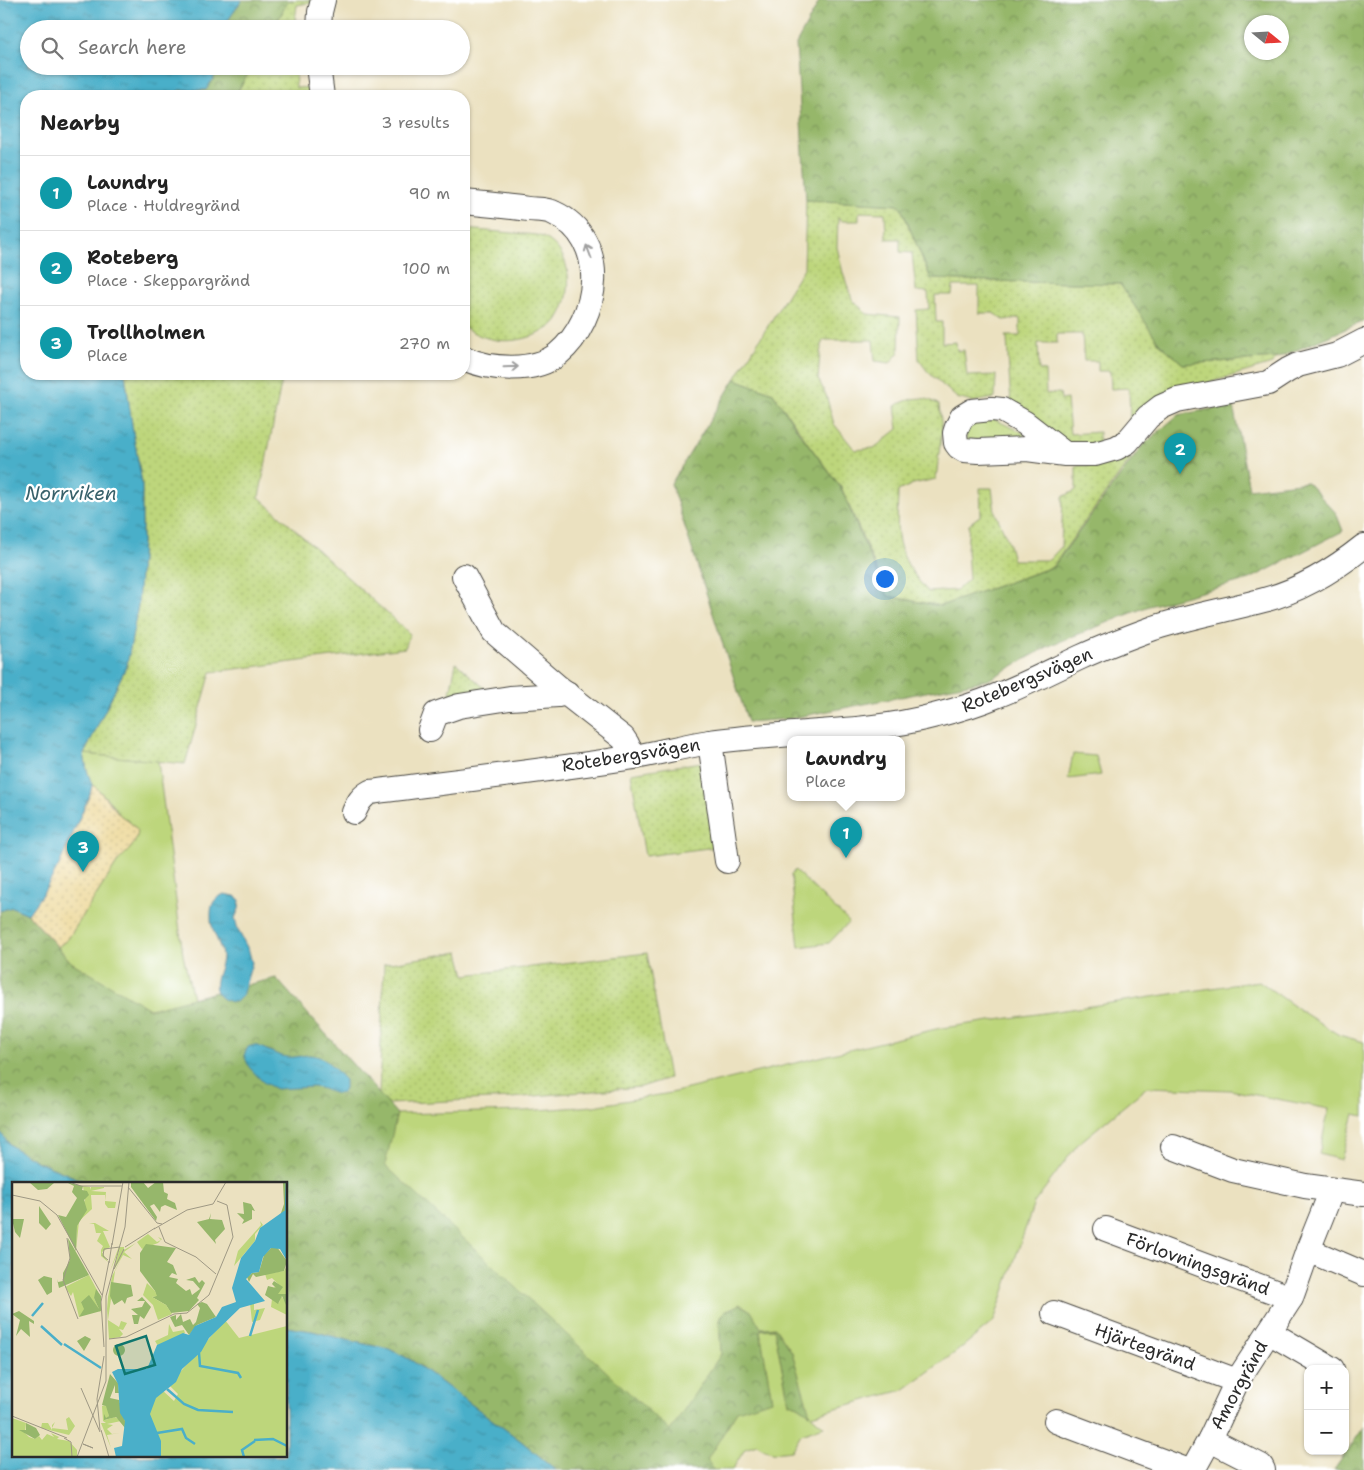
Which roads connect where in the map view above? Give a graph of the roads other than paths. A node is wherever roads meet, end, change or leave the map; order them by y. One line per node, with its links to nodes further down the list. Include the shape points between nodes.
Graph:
1 (323, 0): 2 (street)
2 (320, 20)
3 (319, 75): 4 (street)
4 (321, 90)
5 (470, 203): 7 (street, one-way to 5, via 511,368 537,364 557,355 584,320 592,297 593,279 591,257 569,221 552,212)
6 (1364, 342): 8 (street, via 1337,355 1298,365 1268,382 1178,400 1161,407 1127,442 1116,448 1095,454)
7 (470, 360)
8 (1065, 454)
9 (1364, 546): 13 (street, Rotebergsvägen, via 1344,563 1291,591 1138,634 963,708 854,730)
10 (464, 576): 11 (street, via 494,632)
11 (567, 693): 12 (street, via 459,706 436,714); 14 (street, via 623,738)
12 (430, 730)
13 (710, 742): 14 (street, Rotebergsvägen); 16 (street)
14 (633, 757): 15 (street, Rotebergsvägen, via 370,792 364,795)
15 (354, 812)
16 (727, 861)
17 (1173, 1147): 18 (street, via 1233,1170)
18 (1332, 1190): 19 (street); 21 (street, Amorgränd)
19 (1364, 1194)
20 (1106, 1229): 23 (street, Förlovningsgränd)
21 (1308, 1250): 22 (street); 23 (street, Amorgränd)
22 (1364, 1274)
23 (1291, 1298): 25 (street, Amorgränd)
24 (1054, 1314): 27 (street, Hjärtegränd)
25 (1269, 1332): 26 (street, Amorgränd); 27 (street, Amorgränd)
26 (1325, 1365)
27 (1237, 1382): 29 (street, Amorgränd)
28 (1056, 1421): 30 (street)
29 (1210, 1439): 31 (street, Amorgränd); 32 (street, Amorgränd)
30 (1186, 1470)
31 (1193, 1470)
32 (1263, 1470)

